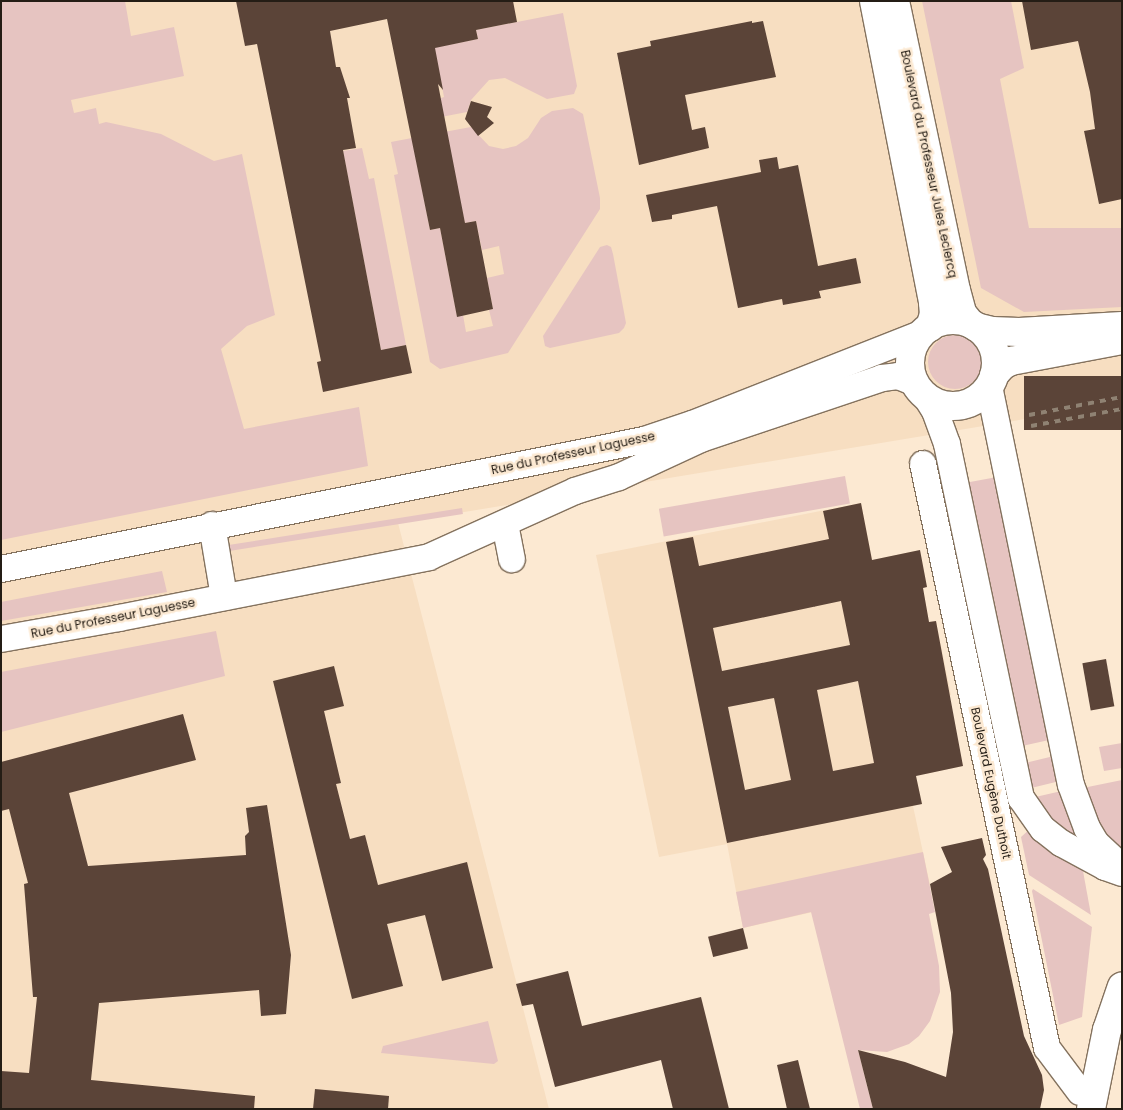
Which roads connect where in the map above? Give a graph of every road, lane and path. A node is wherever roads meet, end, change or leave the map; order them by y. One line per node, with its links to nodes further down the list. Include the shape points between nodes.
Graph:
1 (874, 1): 5 (street, Boulevard du Professeur Jules Leclercq, via 933,303 934,314)
2 (894, 1): 3 (street, Boulevard du Professeur Jules Leclercq, via 956,290 962,313)
3 (973, 325): 4 (street, via 992,331 1020,332); 5 (street, via 953,320); 7 (street, via 992,345 996,363)
4 (1122, 326)
5 (925, 330): 8 (street, via 914,344 911,355 911,372); 11 (street, Rue du Professeur Laguesse, via 692,424 644,440)
6 (1122, 340): 7 (street, via 1011,361 1002,365)
7 (991, 381): 8 (street, via 977,398 962,405 945,405); 16 (street, via 1071,785 1096,843)
8 (920, 389): 10 (street, Rue du Professeur Laguesse, via 898,376 882,378 701,439); 17 (street, via 935,411 947,444 1021,798 1043,829 1061,843)
9 (923, 464): 20 (street, Boulevard Eugène Duthoit, via 1047,1048)
10 (505, 524): 12 (street); 14 (street, Rue du Professeur Laguesse, via 430,557)
11 (212, 525): 13 (street, Rue du Professeur Laguesse); 14 (street)
12 (512, 559)
13 (1, 569)
14 (224, 597): 15 (street, Rue du Professeur Laguesse)
15 (1, 639)
16 (1122, 866)
17 (1122, 873)
18 (1122, 986): 20 (street)
19 (1122, 1050): 20 (street)
20 (1089, 1103)

